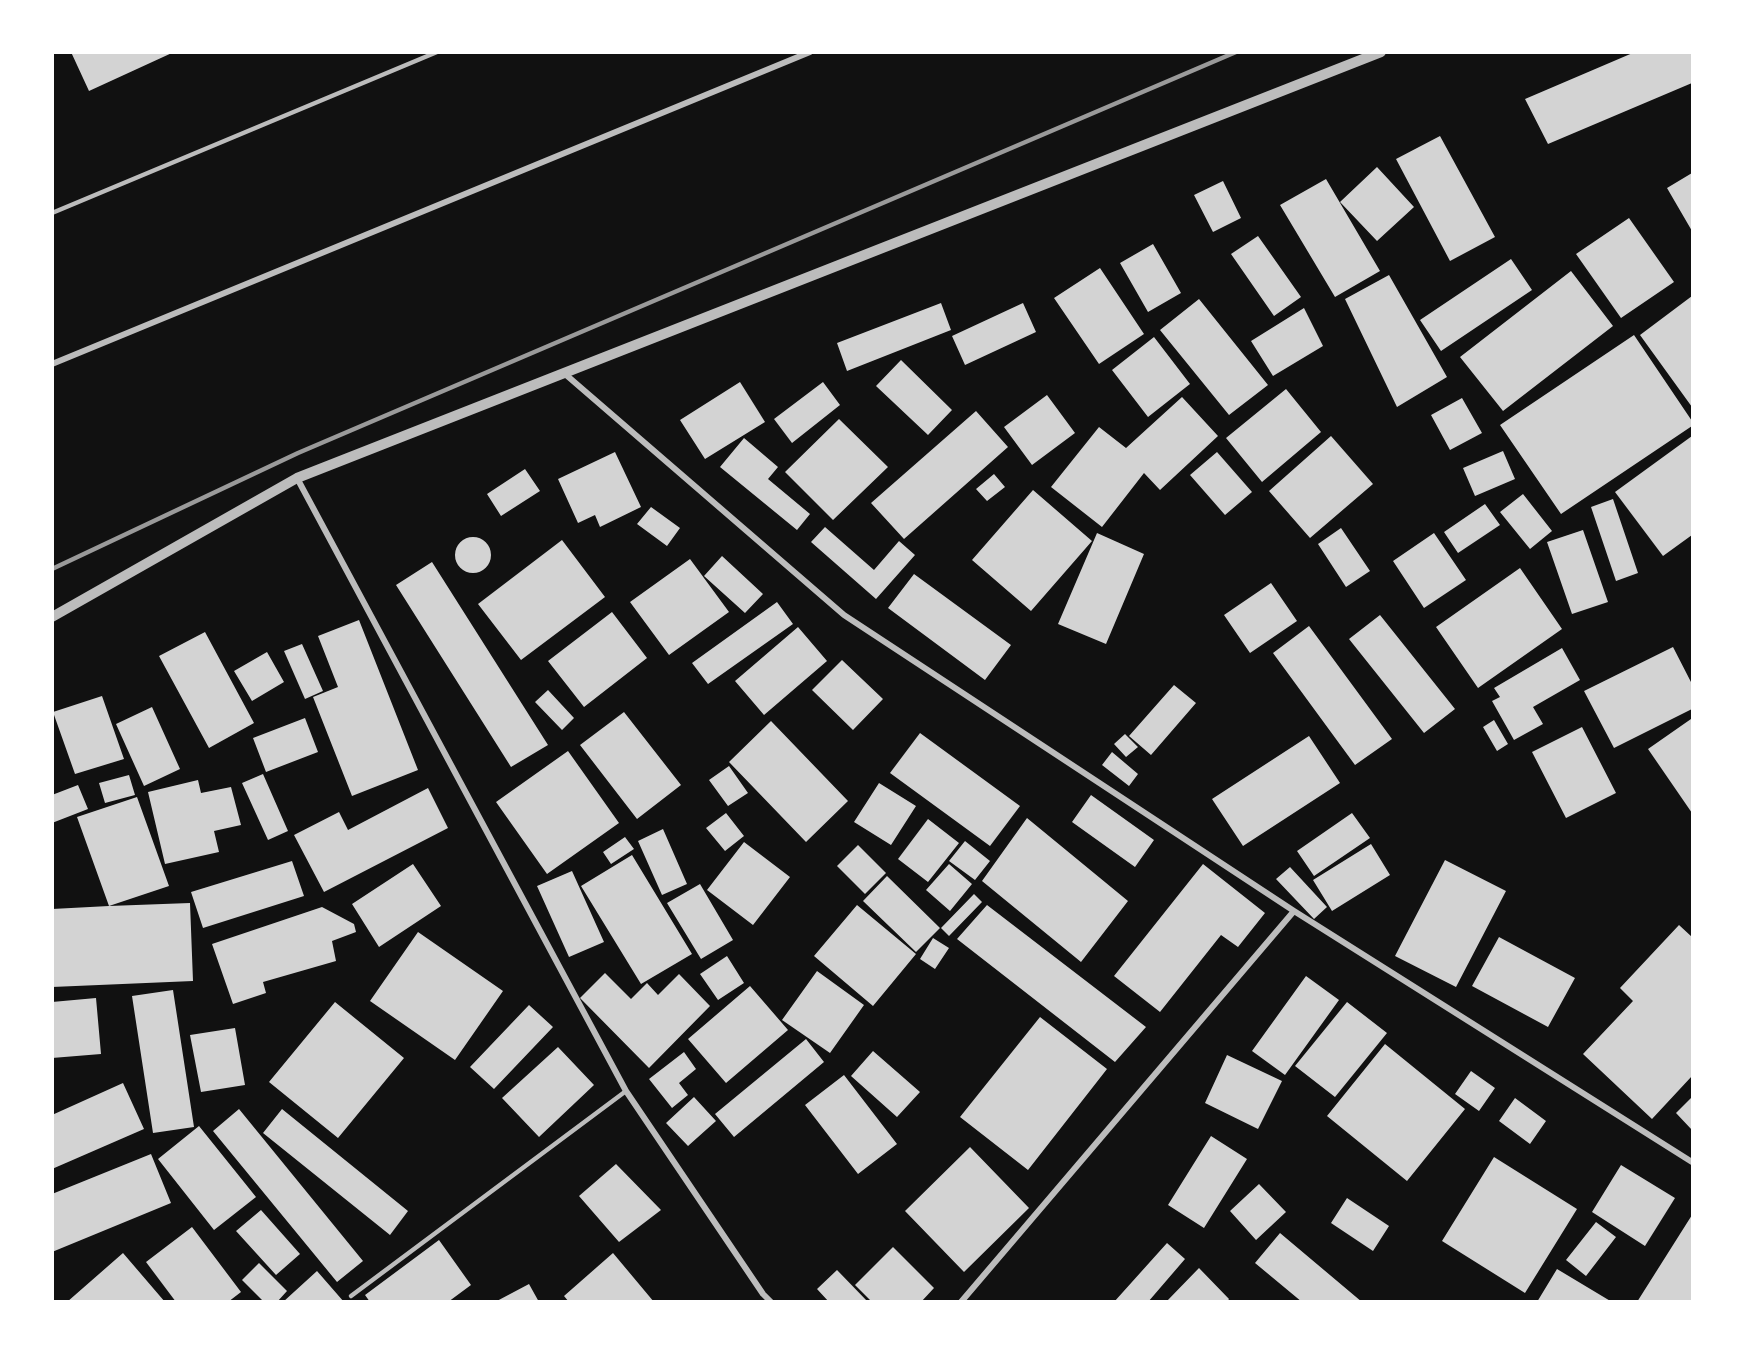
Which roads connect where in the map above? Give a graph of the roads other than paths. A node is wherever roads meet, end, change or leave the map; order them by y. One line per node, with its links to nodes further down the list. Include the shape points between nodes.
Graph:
1 (437, 52): 4 (lane)
2 (810, 52): 5 (street)
3 (1381, 52): 6 (street)
4 (52, 213)
5 (52, 364)
6 (564, 374): 7 (street); 9 (street, via 844,615)
7 (297, 478): 8 (street); 10 (street)
8 (52, 617)
9 (1294, 911): 11 (street); 14 (street)
10 (626, 1091): 12 (lane); 13 (street)
11 (1692, 1162)
12 (351, 1296)
13 (771, 1302)
14 (961, 1302)

